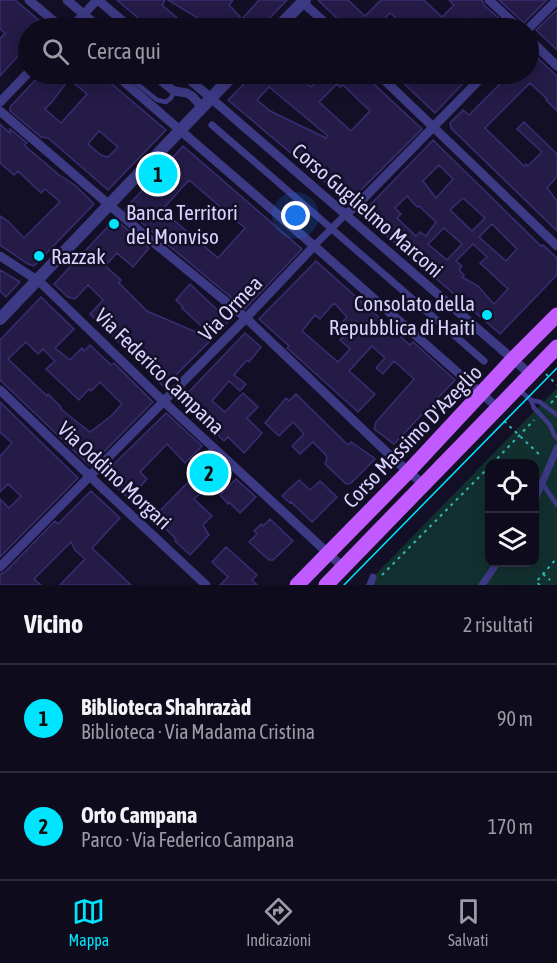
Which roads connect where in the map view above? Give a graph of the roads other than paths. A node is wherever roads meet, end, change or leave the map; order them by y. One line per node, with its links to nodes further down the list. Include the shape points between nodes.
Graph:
1 (29, 0): 8 (street)
2 (67, 0): 7 (street)
3 (97, 0): 7 (street); 11 (street)
4 (489, 0): 14 (street)
5 (557, 0): 15 (street)
6 (302, 1): 12 (street); 13 (street)
7 (84, 15): 9 (street); 10 (street)
8 (51, 18)
9 (81, 18)
10 (88, 18)
11 (119, 18)
12 (286, 18)
13 (320, 18)
14 (508, 18)
15 (539, 18)
16 (539, 49): 17 (street)
17 (557, 66)
18 (18, 83): 27 (street)
19 (128, 84): 32 (street)
20 (138, 84): 26 (lane, via 161,102 171,98)
21 (165, 84): 26 (street, Corso Guglielmo Marconi)
22 (191, 84): 28 (street, Corso Guglielmo Marconi)
23 (224, 84): 28 (street)
24 (389, 84): 31 (street)
25 (475, 84): 31 (street, Via Ormea)
26 (174, 91): 28 (street, Corso Guglielmo Marconi)
27 (0, 102)
28 (206, 102): 32 (street); 34 (street, Corso Guglielmo Marconi)
29 (0, 111): 33 (street)
30 (212, 125): 35 (street)
31 (433, 126): 34 (street, Via Ormea); 37 (street)
32 (180, 129): 33 (street); 36 (street)
33 (109, 204): 39 (street); 41 (street)
34 (346, 214): 35 (street, Via Ormea); 44 (street, Corso Guglielmo Marconi)
35 (331, 228): 36 (street, Via Ormea); 45 (street)
36 (314, 246): 41 (street, Via Ormea); 49 (street)
37 (557, 246)
38 (0, 256): 39 (street, Via Federico Campana)
39 (38, 279): 42 (street); 51 (street, Via Federico Campana)
40 (557, 315): 44 (main road, Corso Massimo D'Azeglio)
41 (246, 318): 51 (street, Via Ormea); 57 (street)
42 (0, 319)
43 (557, 347): 46 (main road, Corso Massimo D'Azeglio)
44 (513, 359): 46 (street, Corso Guglielmo Marconi); 49 (main road, Corso Massimo D'Azeglio)
45 (484, 361)
46 (530, 374): 47 (main road, Corso Massimo D'Azeglio)
47 (517, 388): 50 (lane); 52 (main road, Corso Massimo D'Azeglio)
48 (0, 390): 58 (street, Via Oddino Morgari)
49 (482, 393): 52 (street); 57 (main road, Corso Massimo D'Azeglio)
50 (531, 400): 53 (lane); 54 (lane)
51 (164, 401): 58 (street, Via Ormea); 63 (street, Via Federico Campana)
52 (498, 408): 60 (main road, Corso Massimo D'Azeglio)
53 (557, 415)
54 (557, 438)
55 (557, 448): 56 (street)
56 (553, 464): 59 (street)
57 (408, 472): 60 (street); 63 (main road, Corso Massimo D'Azeglio)
58 (90, 476): 64 (street, Via Ormea); 67 (street, Via Oddino Morgari)
59 (542, 483): 61 (street); 62 (lane)
60 (423, 484): 65 (main road, Corso Massimo D'Azeglio)
61 (539, 490)
62 (557, 505)
63 (328, 554): 65 (street, Via Federico Campana); 68 (main road, Corso Massimo D'Azeglio)
64 (0, 567)
65 (343, 567): 69 (main road, Corso Massimo D'Azeglio)
66 (495, 567): 70 (street)
67 (206, 585)
68 (297, 585)
69 (326, 585)
70 (482, 585)

